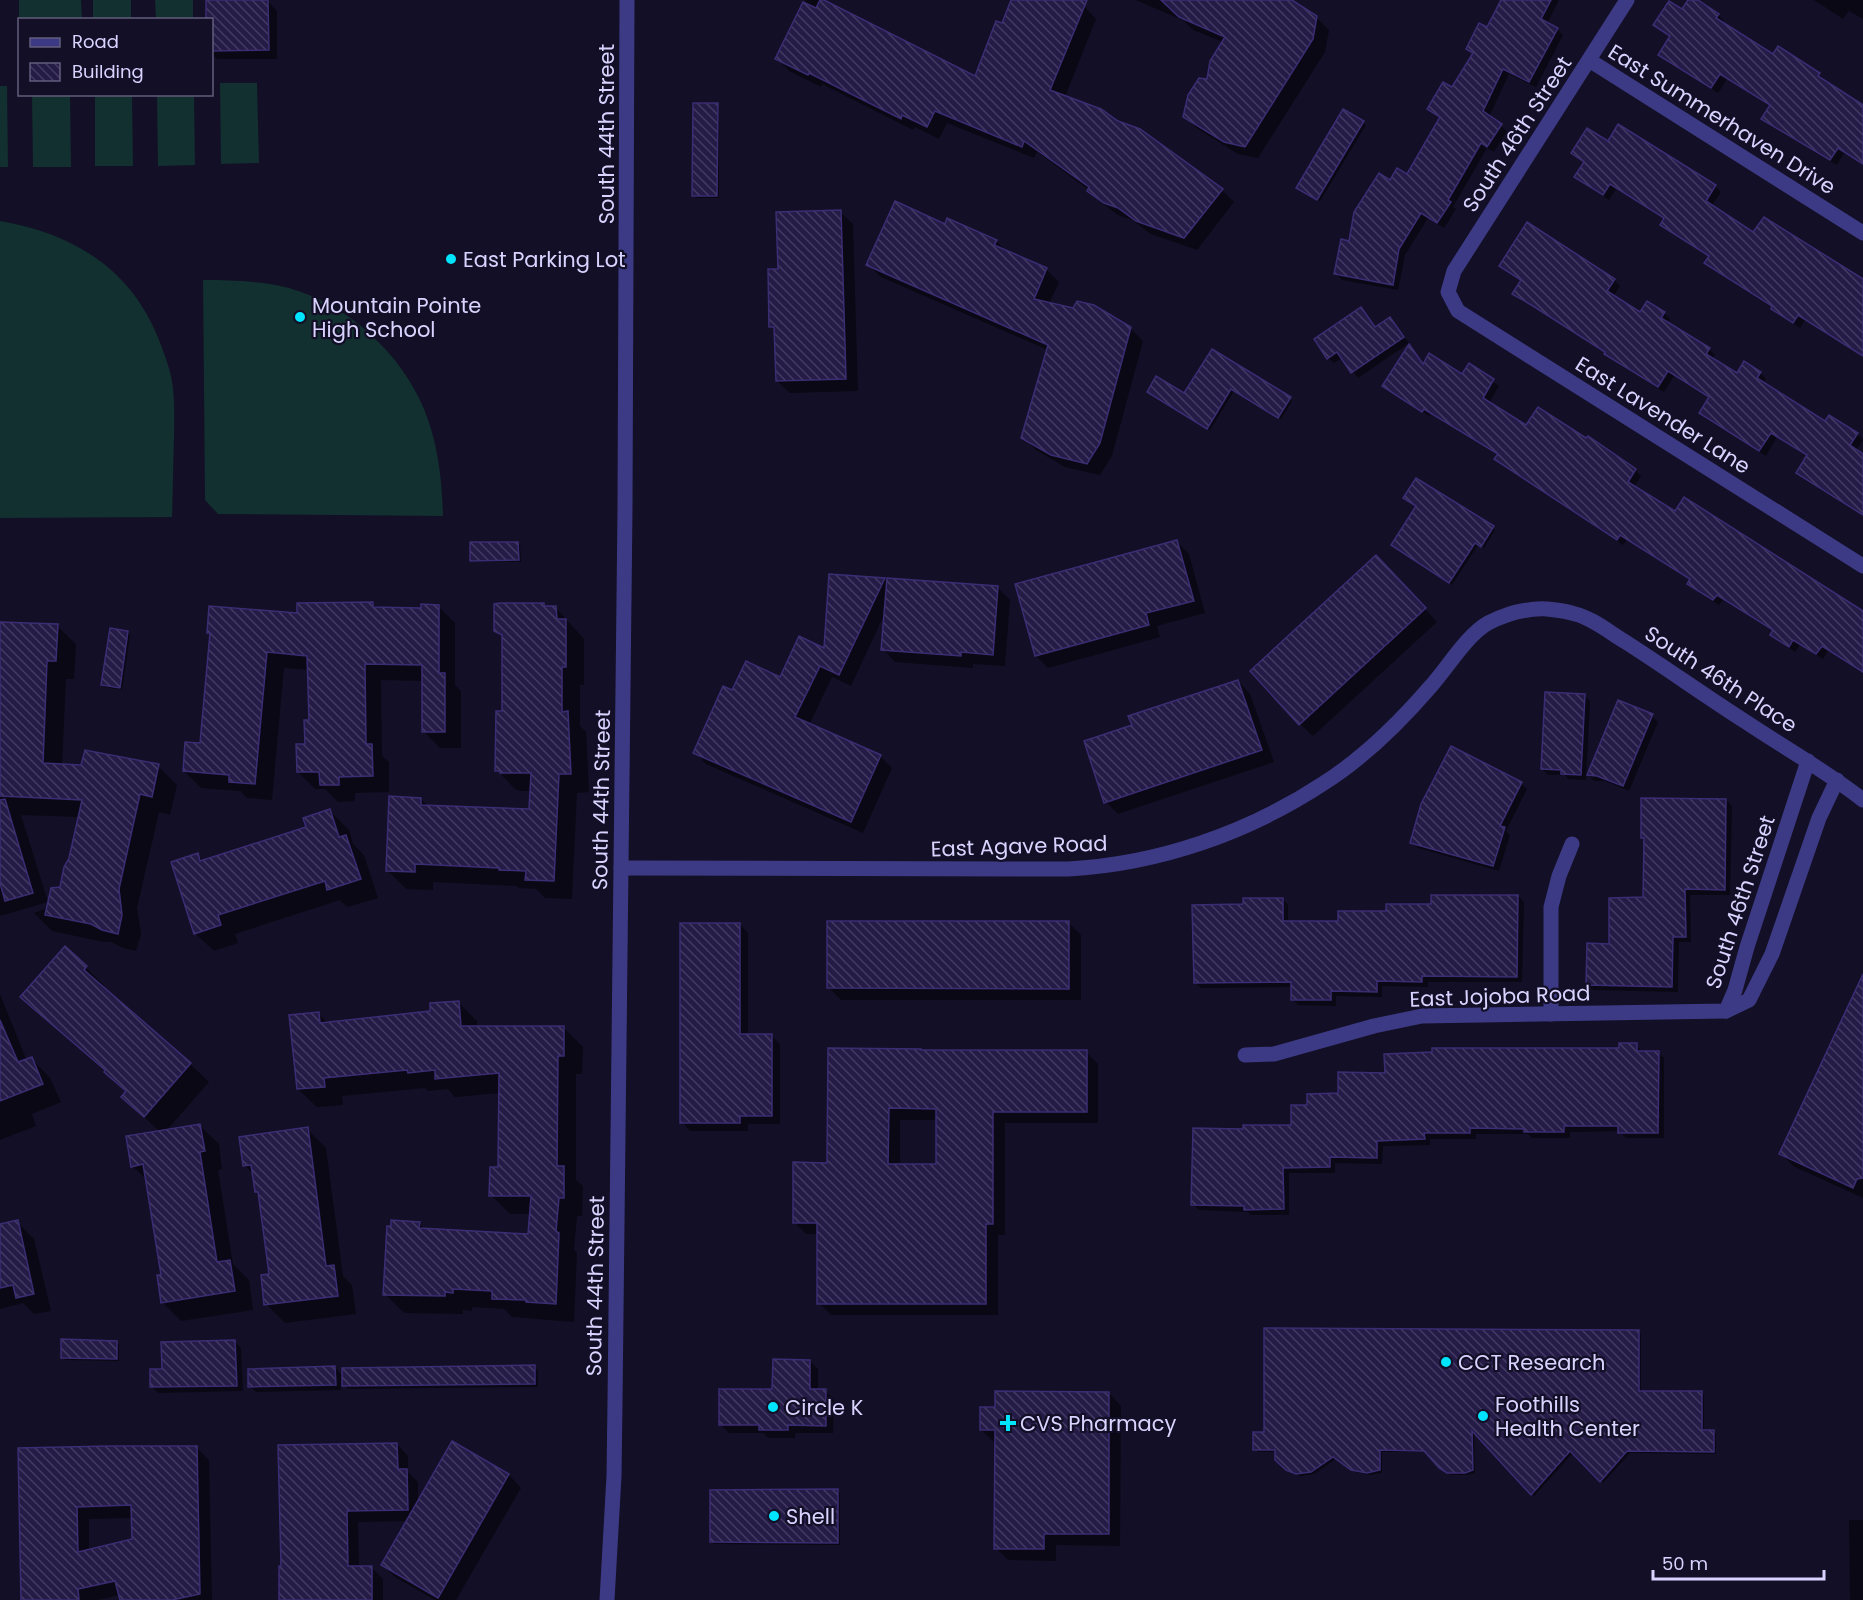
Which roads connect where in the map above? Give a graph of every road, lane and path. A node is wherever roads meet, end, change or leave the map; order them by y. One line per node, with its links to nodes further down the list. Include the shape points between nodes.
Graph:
1 (627, 0): 12 (street, South 44th Street)
2 (1627, 0): 3 (street, South 46th Street)
3 (1589, 60): 4 (street, East Summerhaven Drive); 5 (street, South 46th Street, via 1454,271)
4 (1863, 233)
5 (1448, 292): 6 (street, East Lavender Lane, via 1458,311)
6 (1863, 566)
7 (1549, 609): 8 (street, South 46th Place, via 1577,614 1603,628); 12 (street, East Agave Road, via 1530,609 1487,624 1406,714 1325,783 1280,810 1192,847 1113,865 1068,869)
8 (1808, 761): 9 (street, South 46th Place); 13 (street, South 46th Street)
9 (1837, 780): 10 (street, South 46th Place); 13 (street, South 46th Street, via 1819,818 1772,954 1749,999)
10 (1863, 800)
11 (1572, 844): 14 (street, via 1551,907)
12 (621, 868): 16 (street, South 44th Street, via 614,1476)
13 (1726, 1011): 14 (street, East Jojoba Road)
14 (1551, 1014): 15 (street, East Jojoba Road, via 1422,1016 1274,1054)
15 (1245, 1055)
16 (607, 1600)

